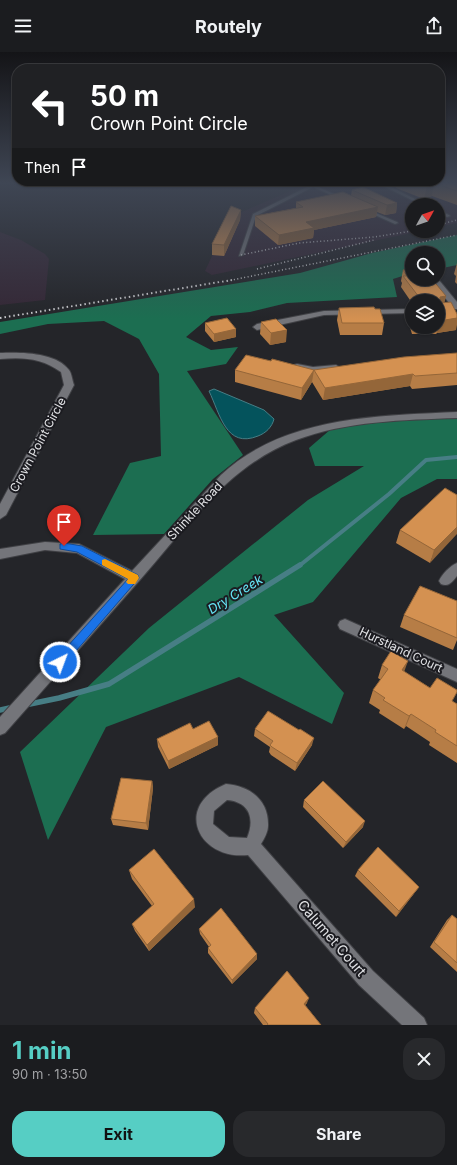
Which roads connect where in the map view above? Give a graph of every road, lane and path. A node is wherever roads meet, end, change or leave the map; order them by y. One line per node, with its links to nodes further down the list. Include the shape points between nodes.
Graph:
1 (250, 227): 2 (lane)
2 (241, 255)
3 (439, 286): 4 (street)
4 (455, 309)
5 (405, 311): 6 (street, via 324,313)
6 (257, 327)
7 (0, 356): 11 (street, Crown Point Circle, via 26,355 49,360 65,371 69,385)
8 (290, 366): 9 (street, via 313,370)
9 (348, 366)
10 (457, 414): 14 (street, Shinkle Road, via 365,419 305,433 268,448 225,478)
11 (0, 515)
12 (0, 554): 14 (street, via 45,546 78,548)
13 (457, 568): 15 (street)
14 (134, 578): 18 (street, Shinkle Road)
15 (445, 581)
16 (345, 625): 17 (street, Hurstland Court)
17 (457, 676)
18 (0, 728)
19 (252, 846): 20 (street, Calumet Court, via 366,978)
20 (417, 1025)

